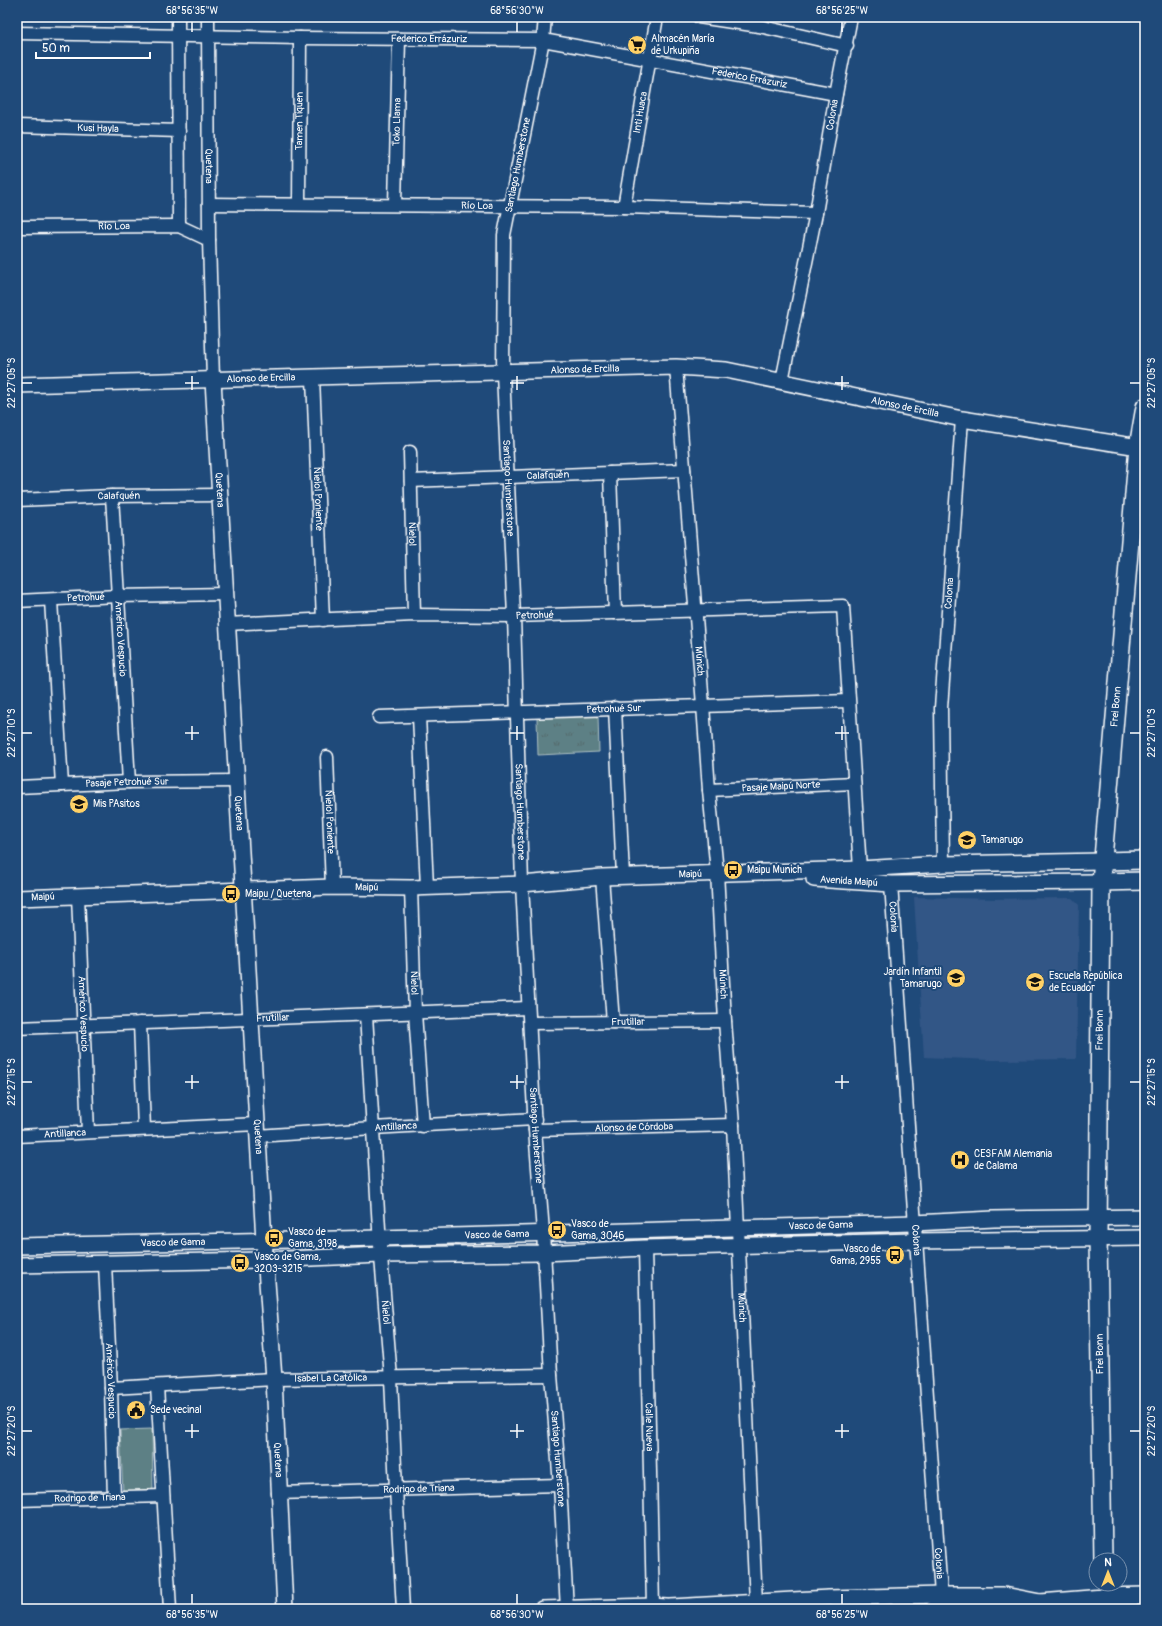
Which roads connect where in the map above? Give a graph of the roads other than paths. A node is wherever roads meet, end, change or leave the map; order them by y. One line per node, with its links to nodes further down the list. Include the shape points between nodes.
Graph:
1 (178, 17): 9 (street)
2 (208, 17): 10 (street, Quetena)
3 (545, 17): 13 (street, Santiago Humberstone)
4 (657, 17): 15 (street, Inti Huaca)
5 (699, 17): 7 (street)
6 (851, 17): 14 (street, Colonia)
7 (760, 22): 14 (street)
8 (17, 33): 9 (street, Federico Errázuriz)
9 (178, 36): 10 (street, Federico Errázuriz); 18 (street)
10 (208, 36): 11 (street, Federico Errázuriz); 19 (street, Quetena)
11 (300, 38): 12 (street, Federico Errázuriz); 20 (street, Tamen Tiquen)
12 (399, 39): 13 (street, Federico Errázuriz); 21 (street, Toko Llama)
13 (543, 40): 15 (street, Federico Errázuriz); 22 (street, Santiago Humberstone)
14 (846, 46): 16 (street, Colonia)
15 (650, 58): 16 (street, Federico Errázuriz); 23 (street, Inti Huaca)
16 (836, 94): 24 (street, Colonia)
17 (17, 126): 18 (street, Kusi Hayla)
18 (179, 131): 25 (street)
19 (209, 204): 20 (street, Río Loa); 27 (street, Quetena)
20 (299, 204): 21 (street, Río Loa)
21 (395, 204): 22 (street, Río Loa)
22 (509, 206): 23 (street, Río Loa); 29 (street, Santiago Humberstone, via 504,235)
23 (624, 207): 24 (street, Río Loa)
24 (816, 213): 32 (street, Colonia)
25 (179, 226): 26 (street, Río Loa); 27 (street, Río Loa)
26 (17, 227)
27 (209, 240): 31 (street, Quetena)
28 (676, 367): 29 (street, Alonso de Ercilla); 32 (street, Alonso de Ercilla, via 726,370); 38 (street, Múnich)
29 (503, 372): 30 (street, Alonso de Ercilla); 40 (street, Santiago Humberstone)
30 (313, 378): 31 (street, Alonso de Ercilla); 53 (street, Ñielol Poniente)
31 (213, 380): 33 (street, Alonso de Ercilla); 42 (street, Quetena)
32 (782, 381): 35 (street, Alonso de Ercilla)
33 (17, 385)
34 (1145, 407): 36 (main road, Frei Bonn)
35 (962, 418): 36 (street, Alonso de Ercilla); 70 (street, Colonia, via 941,708)
36 (1141, 448): 69 (main road, Frei Bonn)
37 (410, 452): 41 (street, Ñielol)
38 (684, 470): 39 (street, Calafquén); 49 (street, Múnich)
39 (610, 473): 40 (street, Calafquén); 50 (street)
40 (508, 476): 41 (street, Calafquén); 52 (street, Santiago Humberstone)
41 (411, 481): 51 (street, Ñielol)
42 (220, 495): 43 (street, Calafquén); 45 (street, Quetena)
43 (112, 496): 44 (street, Calafquén); 46 (street, Américo Vespucio)
44 (17, 500)
45 (226, 594): 46 (street, Petrohué); 54 (street, Quetena)
46 (118, 596): 47 (street, Petrohué); 63 (street, Américo Vespucio)
47 (51, 600): 48 (street, Petrohué); 65 (street)
48 (17, 601)
49 (696, 610): 50 (street, Petrohué); 55 (street, Petrohué, via 842,606); 56 (street, Múnich)
50 (615, 613): 52 (street, Petrohué)
51 (414, 616): 52 (street, Petrohué); 53 (street, Petrohué)
52 (514, 616): 58 (street, Santiago Humberstone)
53 (323, 620): 54 (street, Petrohué)
54 (227, 624): 62 (street, Quetena)
55 (848, 701): 56 (street, Petrohué Sur); 64 (street)
56 (704, 705): 57 (street, Petrohué Sur); 67 (street, Múnich)
57 (615, 708): 58 (street, Petrohué Sur); 74 (street)
58 (516, 712): 59 (street, Petrohué Sur); 77 (street, Santiago Humberstone)
59 (419, 716): 60 (street, Petrohué Sur); 80 (street)
60 (379, 717)
61 (327, 756): 79 (street, Ñielol Poniente)
62 (237, 781): 63 (street, Pasaje Petrohué Sur); 82 (street, Quetena)
63 (129, 782): 65 (street, Pasaje Petrohué Sur)
64 (854, 783): 67 (street, Pasaje Maipú Norte); 71 (street)
65 (62, 785): 66 (street, Pasaje Petrohué Sur)
66 (17, 787)
67 (709, 790): 72 (street, Múnich)
68 (1145, 860): 69 (main road, Avenida Maipú)
69 (1102, 861): 70 (street, Avenida Maipú); 76 (main road, Frei Bonn)
70 (943, 864): 71 (street, Avenida Maipú)
71 (860, 869): 72 (street, Avenida Maipú)
72 (717, 872): 74 (street, Maipú); 78 (street, Avenida Maipú); 89 (street, Múnich)
73 (602, 876): 74 (street, Maipú); 77 (street, Maipú); 90 (street)
74 (623, 876)
75 (1145, 881): 76 (main road, Avenida Maipú)
76 (1101, 882): 78 (street, Avenida Maipú); 104 (main road, Frei Bonn)
77 (522, 884): 80 (street, Maipú); 85 (street, Santiago Humberstone)
78 (891, 884): 105 (street, Colonia)
79 (332, 887): 81 (street, Maipú); 82 (street, Maipú)
80 (427, 887): 81 (street, Maipú)
81 (412, 888): 86 (street, Ñielol)
82 (243, 890): 83 (street, Maipú); 88 (street, Quetena)
83 (78, 896): 84 (street, Maipú); 93 (street, Américo Vespucio)
84 (17, 898)
85 (528, 1008): 86 (street, Frutillar); 92 (street, Santiago Humberstone)
86 (415, 1013): 87 (street, Frutillar); 96 (street, Ñielol)
87 (366, 1015): 88 (street, Frutillar); 98 (street, Ñielol)
88 (251, 1019): 91 (street, Frutillar); 100 (street, Quetena)
89 (725, 1021): 90 (street, Frutillar); 97 (street, Múnich)
90 (612, 1022): 92 (street, Frutillar)
91 (140, 1023): 93 (street, Frutillar); 99 (street)
92 (530, 1023): 95 (street, Santiago Humberstone)
93 (83, 1026): 94 (street, Frutillar); 101 (street, Américo Vespucio)
94 (17, 1028)
95 (535, 1125): 96 (street, Antillanca); 97 (street, Alonso de Córdoba); 107 (street, Santiago Humberstone)
96 (423, 1126): 98 (street, Antillanca)
97 (733, 1126): 106 (street, Múnich)
98 (373, 1128): 100 (street, Antillanca); 108 (street, Ñielol)
99 (144, 1129): 100 (street, Antillanca); 101 (street, Antillanca)
100 (257, 1130): 111 (street, Quetena)
101 (88, 1132): 102 (street, Antillanca)
102 (17, 1136)
103 (1145, 1217): 104 (street, Vasco de Gama)
104 (1098, 1218): 105 (street, Vasco de Gama, via 994,1218); 109 (main road, Frei Bonn)
105 (914, 1222): 106 (street, Vasco de Gama); 112 (street, Colonia)
106 (738, 1227): 107 (street, Vasco de Gama); 114 (street, Múnich)
107 (543, 1232): 108 (street, Vasco de Gama); 116 (street, Santiago Humberstone)
108 (380, 1238): 111 (street, Vasco de Gama); 117 (street, Ñielol)
109 (1098, 1238): 110 (street, Vasco de Gama); 112 (street, Vasco de Gama); 132 (main road, Frei Bonn)
110 (1145, 1238)
111 (264, 1240): 113 (street, Vasco de Gama); 118 (street, Quetena)
112 (915, 1241): 114 (street, Vasco de Gama); 133 (street, Colonia)
113 (17, 1246)
114 (740, 1246): 115 (street, Vasco de Gama); 136 (street, Múnich)
115 (646, 1248): 116 (street, Vasco de Gama); 139 (street, Calle Nueva)
116 (544, 1253): 117 (street, Vasco de Gama); 121 (street, Santiago Humberstone)
117 (381, 1256): 118 (street, Vasco de Gama); 122 (street, Ñielol)
118 (265, 1260): 119 (street, Vasco de Gama); 123 (street, Quetena)
119 (105, 1264): 120 (street, Vasco de Gama); 125 (street, Américo Vespucio)
120 (17, 1265)
121 (551, 1375): 122 (street, Isabel La Católica); 126 (street, Santiago Humberstone)
122 (391, 1378): 123 (street, Isabel La Católica); 127 (street, Ñielol)
123 (274, 1379): 124 (street, Isabel La Católica); 128 (street, Quetena)
124 (157, 1386): 125 (street, Isabel La Católica); 129 (street)
125 (111, 1388): 130 (street, Américo Vespucio)
126 (560, 1485): 127 (street, Rodrigo de Triana); 145 (street, Santiago Humberstone)
127 (396, 1489): 128 (street, Rodrigo de Triana); 143 (street, Ñielol)
128 (278, 1493): 142 (street, Quetena)
129 (163, 1496): 130 (street, Rodrigo de Triana); 141 (street)
130 (114, 1498): 131 (street, Rodrigo de Triana)
131 (17, 1500)
132 (1103, 1552)
133 (941, 1595): 137 (street, via 1004,1595); 138 (street)
134 (1145, 1596): 135 (main road)
135 (1103, 1597): 137 (street)
136 (756, 1602): 138 (street); 140 (street)
137 (1040, 1602): 147 (street, via 1006,1607)
138 (848, 1603)
139 (653, 1606): 140 (street); 145 (street)
140 (670, 1607): 146 (street)
141 (170, 1609)
142 (285, 1609)
143 (403, 1609)
144 (542, 1609): 145 (street)
145 (566, 1609)
146 (702, 1609)
147 (933, 1609)

